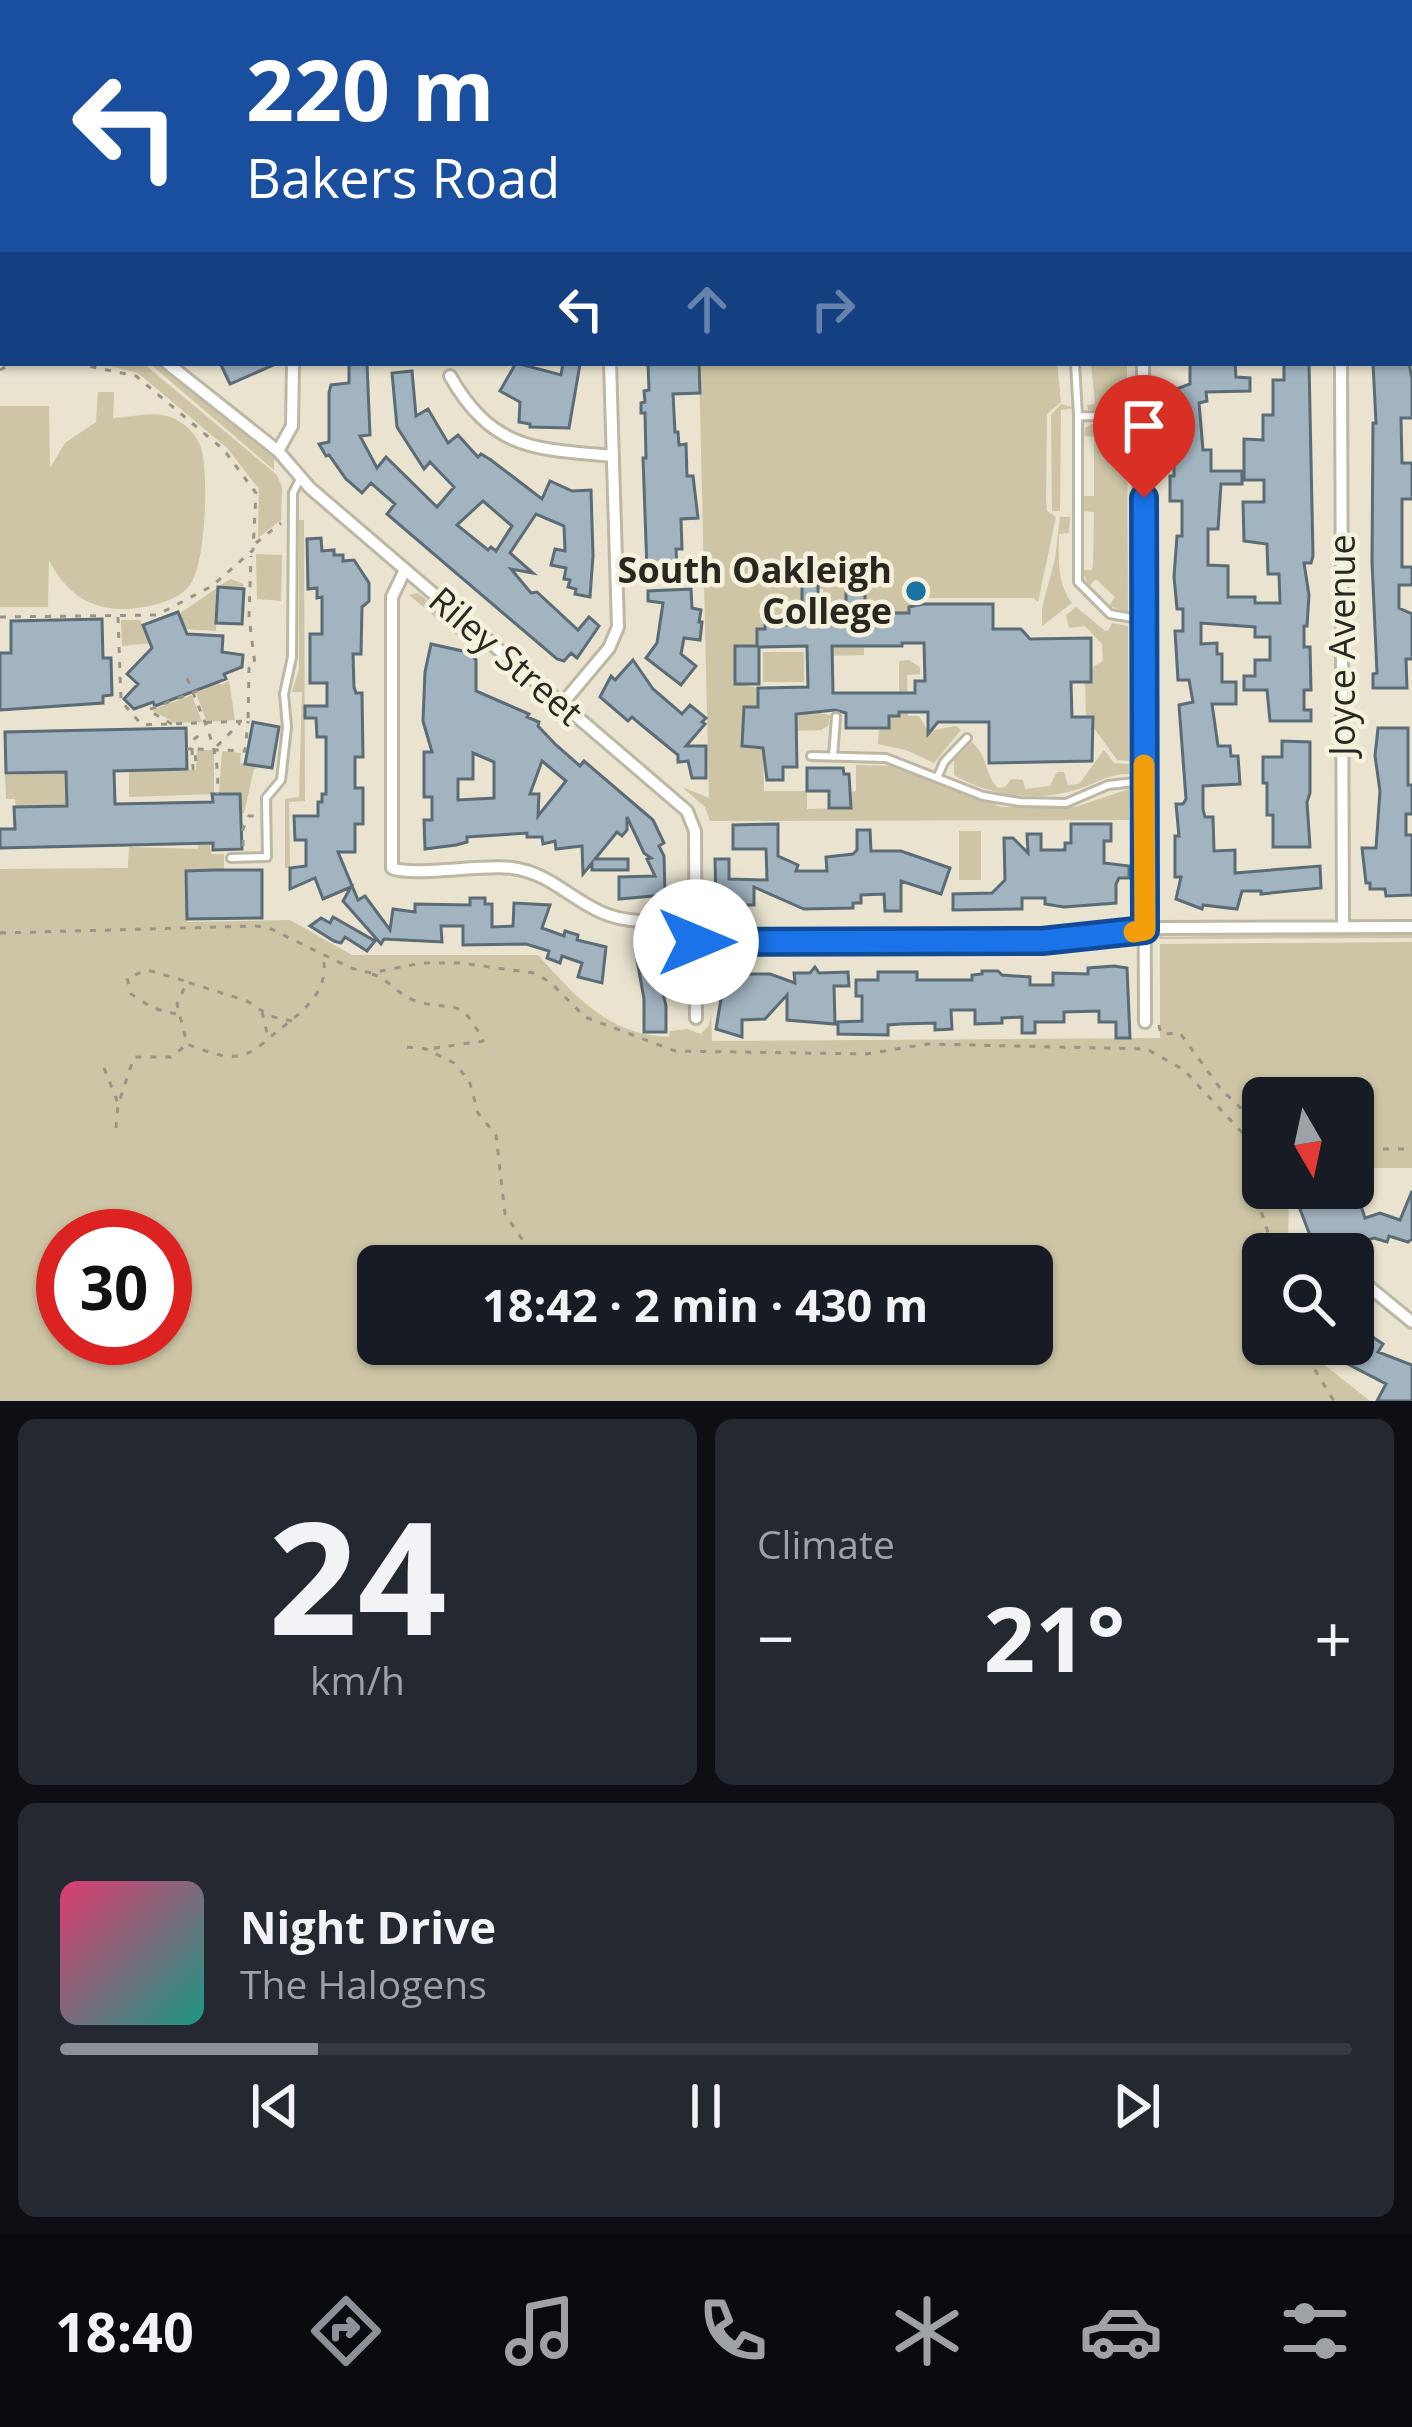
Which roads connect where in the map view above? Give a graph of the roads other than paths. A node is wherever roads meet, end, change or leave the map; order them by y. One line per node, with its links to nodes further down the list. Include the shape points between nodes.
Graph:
1 (171, 366): 10 (street, Riley Street)
2 (293, 366): 10 (street, via 292,426)
3 (610, 366): 11 (street)
4 (1075, 366): 8 (lane)
5 (1143, 366): 9 (street)
6 (1341, 366): 24 (street, Joyce Avenue)
7 (450, 376): 11 (street, via 471,407 519,445)
8 (1078, 416): 9 (lane); 14 (lane, via 1078,582 1110,614)
9 (1143, 418): 14 (street)
10 (278, 451): 12 (street, Riley Street)
11 (613, 456): 15 (street, via 616,635)
12 (301, 478): 13 (street, Riley Street); 22 (lane, via 293,493 287,727 281,780 266,798 267,857)
13 (405, 570): 15 (street, Riley Street); 23 (street, via 392,597 392,868 518,868 616,917)
14 (1144, 620): 21 (street)
15 (562, 704): 23 (street, Riley Street, via 692,817)
16 (836, 717): 19 (lane)
17 (967, 738): 20 (lane)
18 (811, 756): 19 (lane)
19 (833, 757): 20 (lane, via 886,758)
20 (938, 776): 21 (lane, via 983,796 1049,803)
21 (1144, 781): 26 (street)
22 (231, 855)
23 (696, 921): 27 (street, Riley Street)
24 (1342, 927): 25 (street); 26 (street)
25 (1412, 927)
26 (1145, 930): 27 (street, via 1054,940); 29 (street)
27 (696, 942): 28 (street, Riley Street)
28 (696, 1018)
29 (1145, 1022)
30 (1374, 1291): 31 (street)
31 (1412, 1322)

